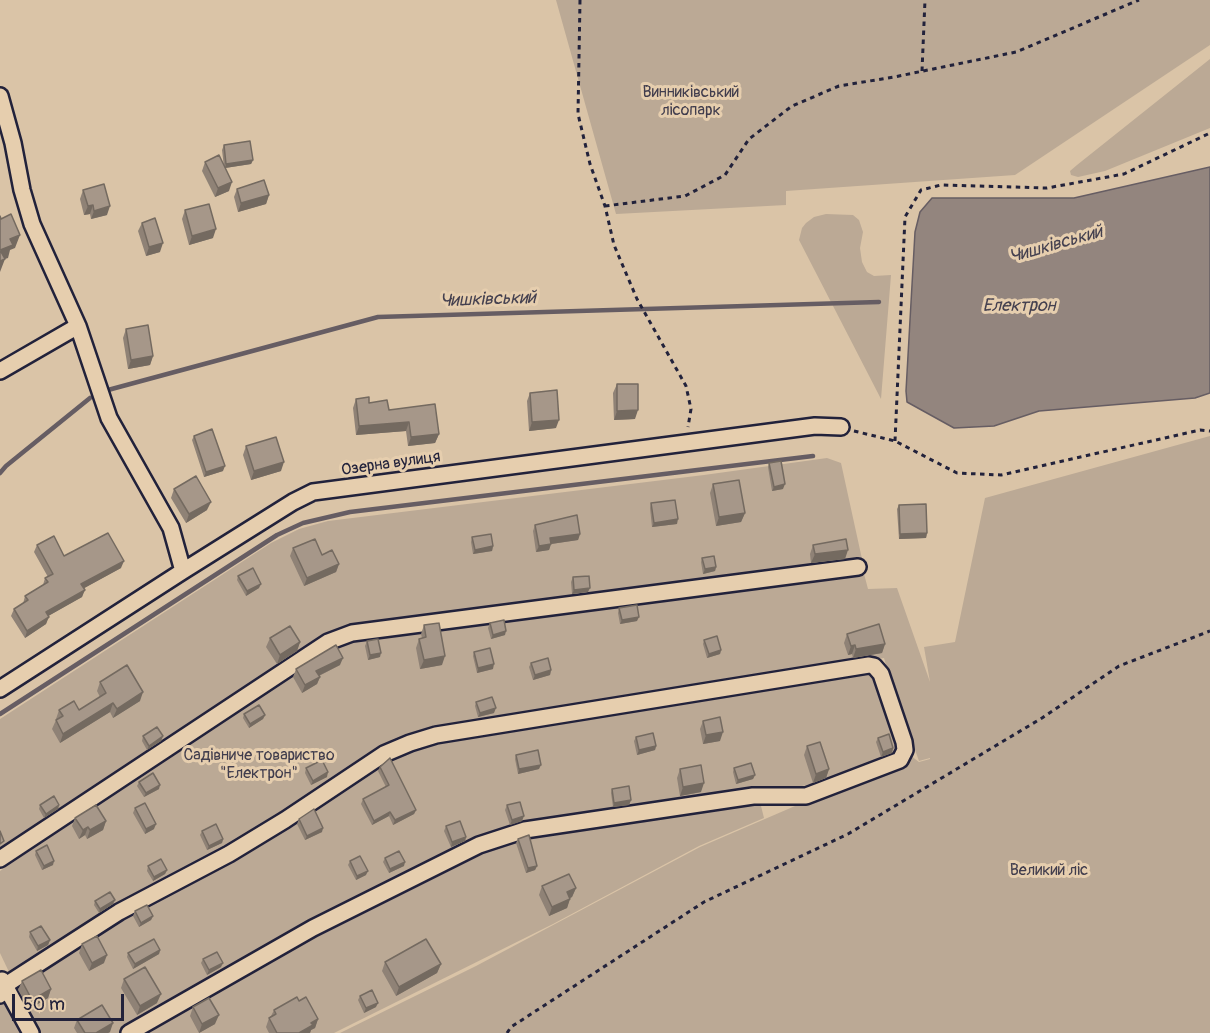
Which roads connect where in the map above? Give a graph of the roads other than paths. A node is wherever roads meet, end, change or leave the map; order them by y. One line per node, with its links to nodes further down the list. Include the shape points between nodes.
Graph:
1 (1, 105): 2 (street, via 32,224)
2 (78, 326): 3 (street); 6 (street, via 110,418 171,528)
3 (0, 371)
4 (841, 427): 6 (street, Озерна вулиця, via 815,426 313,492)
5 (858, 567): 8 (street, via 352,633 328,642)
6 (183, 571): 7 (street, Озерна вулиця)
7 (0, 689)
8 (0, 860)
9 (1, 986): 10 (street); 11 (street, via 119,912 230,854 384,754 410,743 436,735 869,665 881,674 904,742 900,760 806,796 753,796 525,830 479,845 313,928)
10 (30, 1033)
11 (129, 1033)

